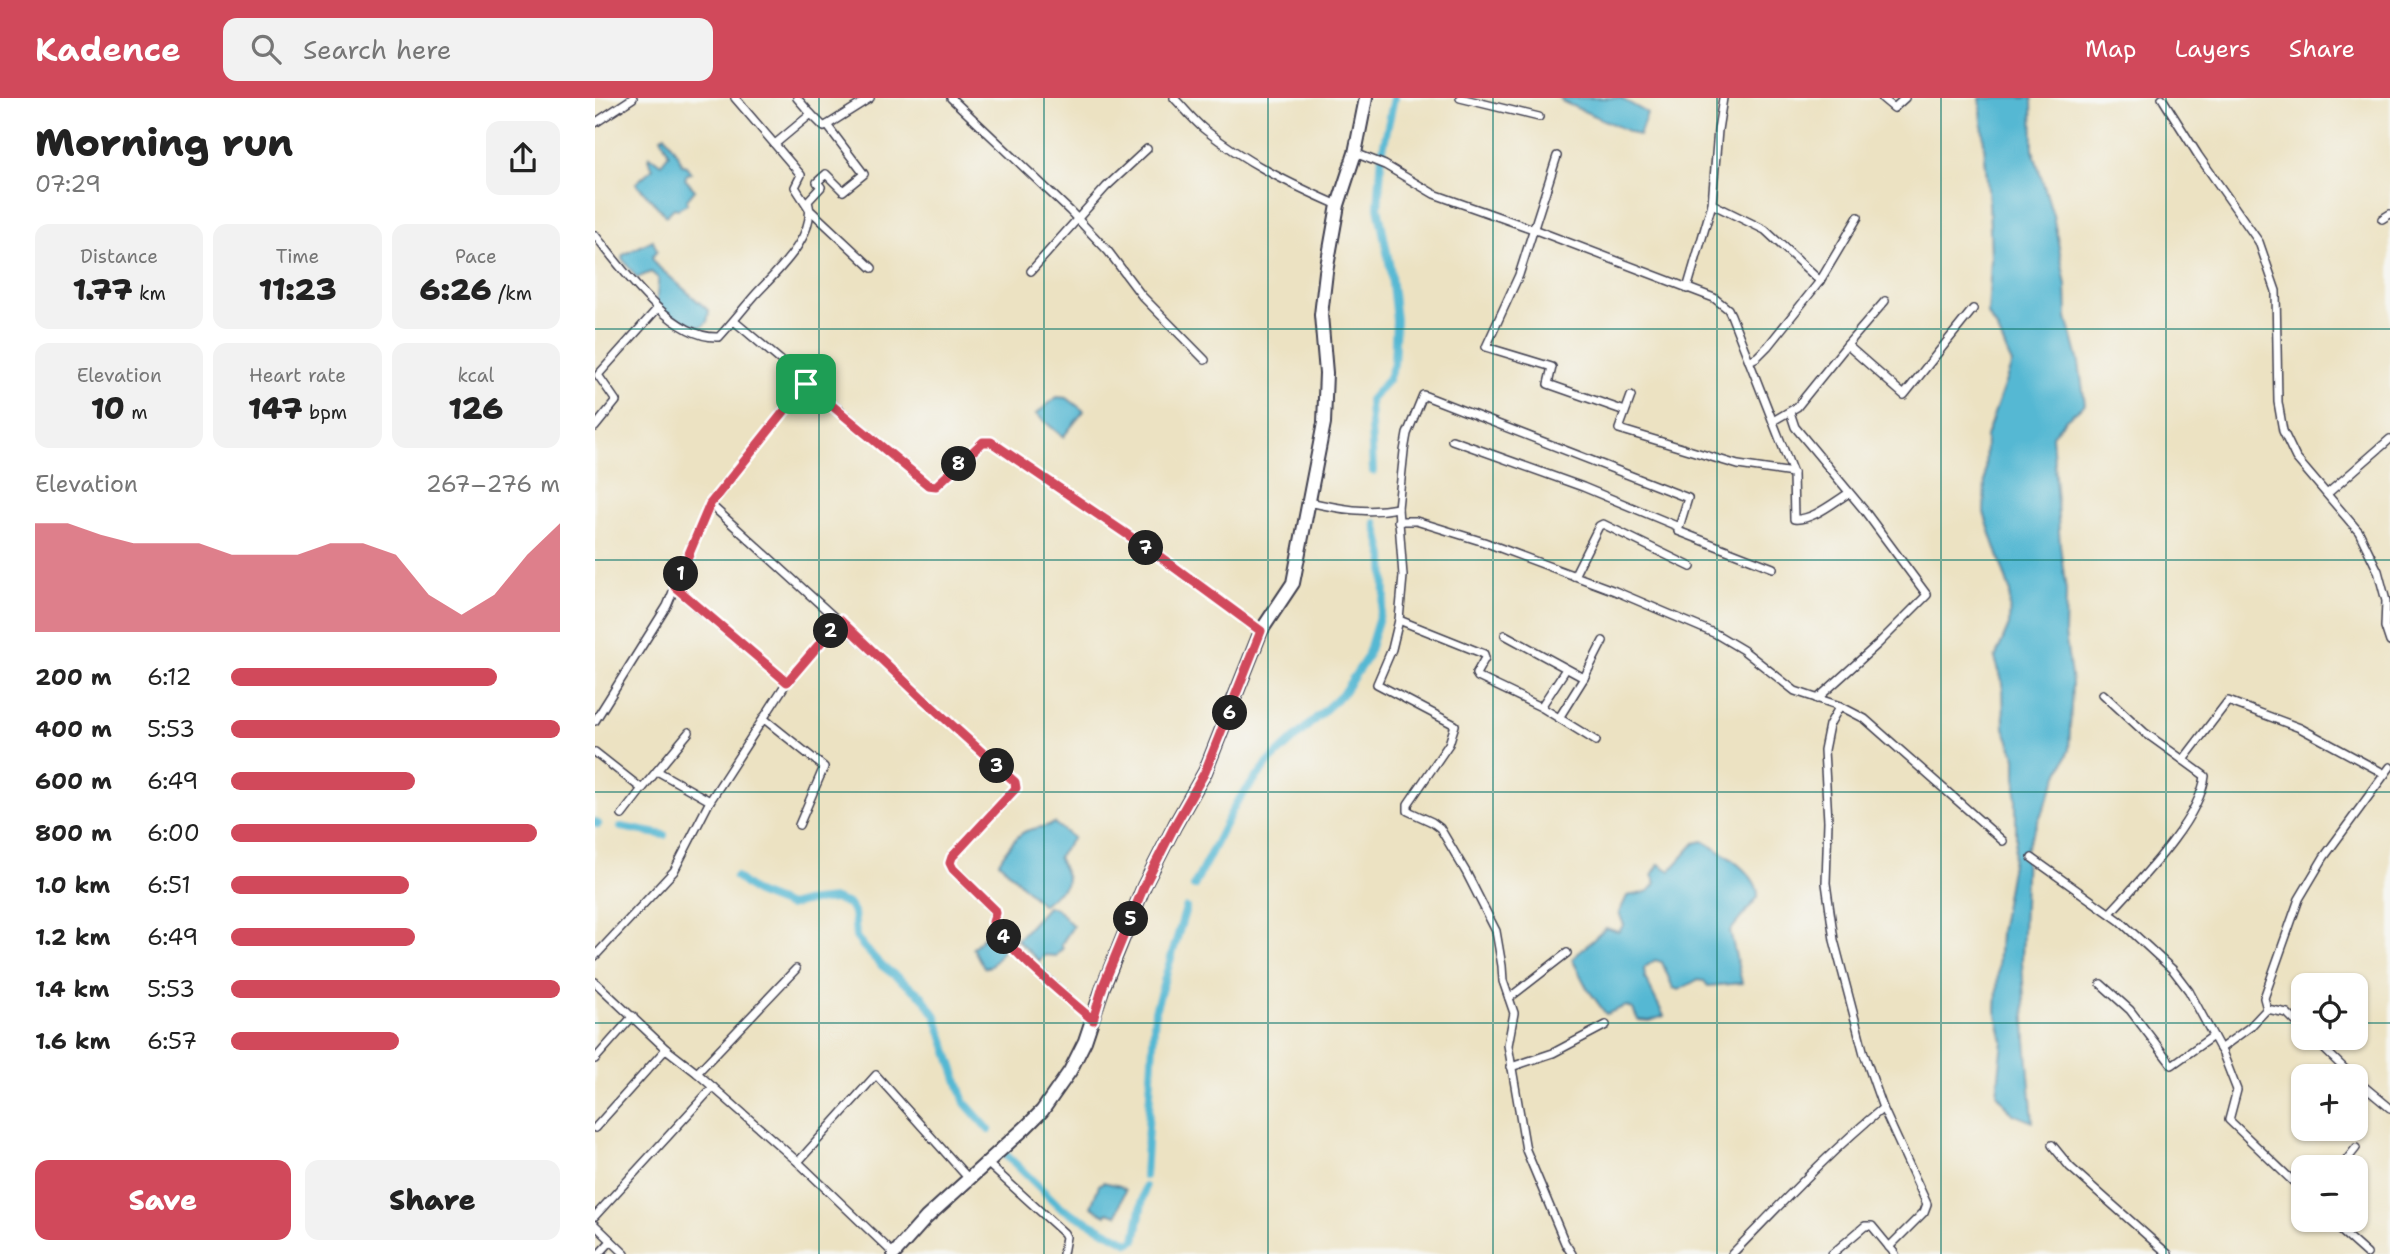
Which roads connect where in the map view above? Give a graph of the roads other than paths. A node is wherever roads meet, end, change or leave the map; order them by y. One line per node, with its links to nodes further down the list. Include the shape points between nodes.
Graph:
1 (633, 98): 15 (street)
2 (735, 98): 17 (street)
3 (797, 98): 13 (street)
4 (870, 98): 16 (street)
5 (951, 98): 26 (street)
6 (1174, 98): 22 (street, via 1203,128 1247,159 1286,183)
7 (1366, 98): 19 (main road)
8 (1460, 98): 14 (street)
9 (1723, 98): 21 (street)
10 (1882, 98): 11 (street, via 1894,108)
11 (1905, 98)
12 (2162, 98): 51 (street, via 2259,242 2276,291 2278,402 2283,431 2295,458)
13 (811, 114): 16 (street, via 822,127); 17 (street)
14 (1539, 117)
15 (595, 123)
16 (827, 125): 23 (street, via 864,174 843,191 825,174 817,182 821,187 808,201)
17 (775, 144): 23 (street, via 801,175 795,187)
18 (1147, 149): 26 (street)
19 (1355, 153): 22 (main road); 28 (street, via 1434,194)
20 (1557, 156): 28 (street)
21 (1712, 204): 32 (street, via 1765,230); 33 (street)
22 (1338, 205): 52 (main road, via 1321,315 1324,423)
23 (810, 210): 30 (street); 37 (street, via 793,252)
24 (2390, 214): 27 (street)
25 (1858, 217): 32 (street)
26 (1076, 218): 31 (street); 39 (street, via 1142,296)
27 (2382, 219)
28 (1533, 229): 33 (street); 43 (street, via 1519,275 1486,348 1552,367 1548,384)
29 (595, 235): 35 (street)
30 (872, 268)
31 (1031, 271)
32 (1820, 281): 40 (street, via 1768,346)
33 (1687, 289): 40 (street, via 1714,298 1728,309)
34 (1885, 301): 38 (street)
35 (657, 309): 37 (street, via 704,338 719,337); 46 (street, via 598,374 616,401)
36 (1973, 309): 38 (street, via 1904,395)
37 (734, 321): 41 (street)
38 (1847, 345): 44 (street)
39 (1205, 360)
40 (1749, 361): 45 (street)
41 (806, 384): 53 (street); 63 (street, via 928,485 936,486 983,442 991,442)
42 (1630, 396): 43 (street)
43 (1625, 411): 49 (street, via 1619,429 1738,465)
44 (1790, 412): 45 (street); 50 (street, via 1795,427)
45 (1773, 421): 49 (street)
46 (595, 427)
47 (2390, 439): 51 (street)
48 (1452, 440): 56 (street)
49 (1793, 473): 50 (street, via 1794,519 1817,513)
50 (1849, 493): 71 (street, via 1927,595)
51 (2327, 494): 66 (street, via 2359,532 2378,571)
52 (1309, 502): 54 (street, via 1349,511); 63 (main road, via 1293,583)
53 (710, 504): 60 (street); 61 (street)
54 (1398, 508): 55 (street); 56 (street, via 1407,434 1423,395 1688,498)
55 (1398, 521): 59 (street, via 1416,521 1484,542); 62 (street, via 1403,576)
56 (1679, 527): 58 (street, via 1678,531)
57 (1691, 567): 59 (street, via 1602,524)
58 (1773, 568)
59 (1574, 576): 71 (street, via 1716,634 1795,691)
60 (675, 587): 69 (street); 76 (street)
61 (840, 620): 69 (street); 99 (street, via 1015,782 1016,788 950,863 995,910 995,928)
62 (1399, 620): 73 (street, via 1484,654 1476,676); 95 (street, via 1377,684 1455,725 1449,744 1408,810 1440,828 1466,872 1496,931)
63 (1261, 631): 99 (main road, via 1205,772 1144,886)
64 (1505, 635): 67 (street)
65 (1603, 641): 68 (street)
66 (2390, 642)
67 (1566, 669): 68 (street); 73 (street)
68 (1584, 678): 75 (street)
69 (787, 682): 74 (street)
70 (2103, 694): 80 (street)
71 (1817, 699): 72 (street)
72 (1840, 706): 87 (street, via 1888,737); 111 (street, via 1829,725 1824,750 1826,883 1834,940)
73 (1541, 707): 75 (street)
74 (763, 718): 84 (street); 86 (street, via 824,767)
75 (1559, 718): 78 (street)
76 (595, 721)
77 (689, 732): 81 (street)
78 (1596, 741)
79 (595, 752): 83 (street)
80 (2183, 760): 82 (street, via 2231,701 2300,727); 89 (street, via 2204,776 2186,823)
81 (657, 771): 83 (street); 84 (street)
82 (2387, 771): 96 (street, via 2299,899 2264,998)
83 (642, 789): 85 (street)
84 (710, 801): 91 (street, via 674,871)
85 (622, 816)
86 (799, 825)
87 (2003, 841)
88 (2032, 858): 89 (street)
89 (2110, 913): 101 (street, via 2173,970)
90 (1567, 953): 95 (street)
91 (595, 956)
92 (796, 969): 108 (street)
93 (2101, 984): 101 (street, via 2130,1010 2172,1065)
94 (596, 986): 97 (street)
95 (1509, 998): 107 (street, via 1514,1013 1508,1045)
96 (2267, 1009): 98 (street); 103 (street)
97 (633, 1017): 102 (street); 105 (street)
98 (2291, 1017)
99 (1093, 1020): 117 (main road, via 1070,1070 1042,1111)
100 (1606, 1025): 107 (street, via 1553,1053)
101 (2213, 1036): 103 (street)
102 (666, 1049): 108 (street); 113 (street)
103 (2220, 1049): 120 (street, via 2237,1090 2229,1120)
104 (2325, 1050): 106 (street)
105 (595, 1059)
106 (2340, 1064)
107 (1511, 1067): 130 (street, via 1526,1150)
108 (697, 1073): 109 (street)
109 (713, 1087): 118 (street); 121 (street)
110 (2368, 1090): 112 (street)
111 (1883, 1108): 125 (street, via 1927,1204); 131 (street, via 1818,1165)
112 (2390, 1108)
113 (595, 1128)
114 (2052, 1144): 134 (street, via 2070,1167)
115 (2356, 1149): 116 (street)
116 (2351, 1155)
117 (986, 1162): 119 (main road); 129 (street, via 1064,1233)
118 (798, 1163): 119 (street, via 876,1075); 128 (street)
119 (969, 1179): 128 (main road)
120 (2291, 1179)
121 (595, 1216)
122 (595, 1225): 124 (street)
123 (2342, 1232): 135 (street)
124 (611, 1241): 126 (street); 127 (street)
125 (1889, 1247): 132 (street, via 1869,1225); 133 (street)
126 (599, 1254)
127 (625, 1254)
128 (894, 1254)
129 (1063, 1254)
130 (1572, 1254)
131 (1732, 1254)
132 (1832, 1254)
133 (1895, 1254)
134 (2168, 1254)
135 (2367, 1254)

